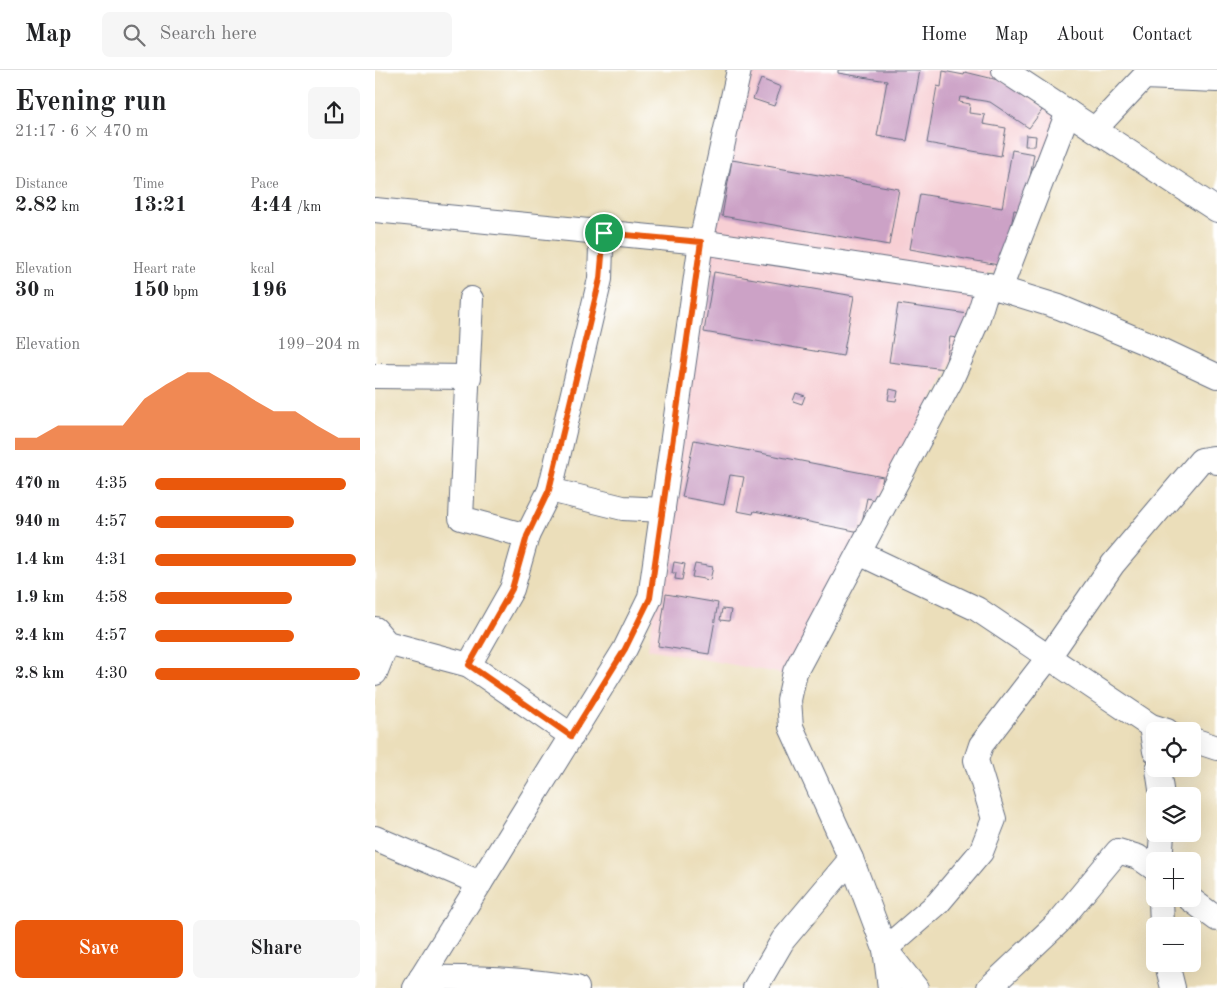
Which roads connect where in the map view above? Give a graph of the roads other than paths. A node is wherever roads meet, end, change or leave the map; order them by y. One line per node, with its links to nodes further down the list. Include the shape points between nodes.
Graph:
1 (739, 70): 9 (street)
2 (1004, 70): 4 (street)
3 (1217, 80): 5 (street, via 1144,77)
4 (1068, 112): 5 (street); 10 (street)
5 (1095, 130): 7 (street)
6 (375, 210): 8 (street)
7 (1217, 210)
8 (604, 233): 9 (street); 16 (street, via 600,279)
9 (701, 242): 10 (street); 17 (street)
10 (994, 287): 13 (street, via 1059,307); 19 (street, via 951,380)
11 (471, 299): 14 (street)
12 (375, 376): 14 (street)
13 (1217, 376)
14 (469, 378): 18 (street, via 461,518)
15 (1217, 462): 21 (street, via 1213,458 1201,460 1113,564)
16 (549, 490): 17 (street, via 623,508); 18 (street)
17 (663, 510): 25 (street, via 650,598 625,649)
18 (527, 536): 22 (street, via 512,589)
19 (859, 553): 21 (street, via 977,609); 29 (street, via 795,672 789,700 791,727)
20 (381, 636): 22 (street); 23 (street)
21 (1048, 658): 24 (street); 34 (street, via 981,745 976,760 994,819 981,852 938,903)
22 (469, 665): 25 (street)
23 (375, 673)
24 (1148, 722)
25 (571, 736): 31 (street)
26 (1201, 743): 27 (street)
27 (1217, 748)
28 (375, 838): 31 (street)
29 (851, 859): 34 (street); 38 (street, via 783,940)
30 (1146, 863): 41 (street, via 1118,851 1059,922)
31 (480, 883): 36 (street)
32 (1200, 907): 33 (street)
33 (1217, 920)
34 (885, 949): 39 (street); 40 (street)
35 (1169, 972): 42 (street)
36 (418, 983): 37 (street, via 473,977)
37 (577, 988)
38 (755, 988)
39 (890, 988)
40 (916, 988)
41 (989, 988)
42 (1173, 988)

